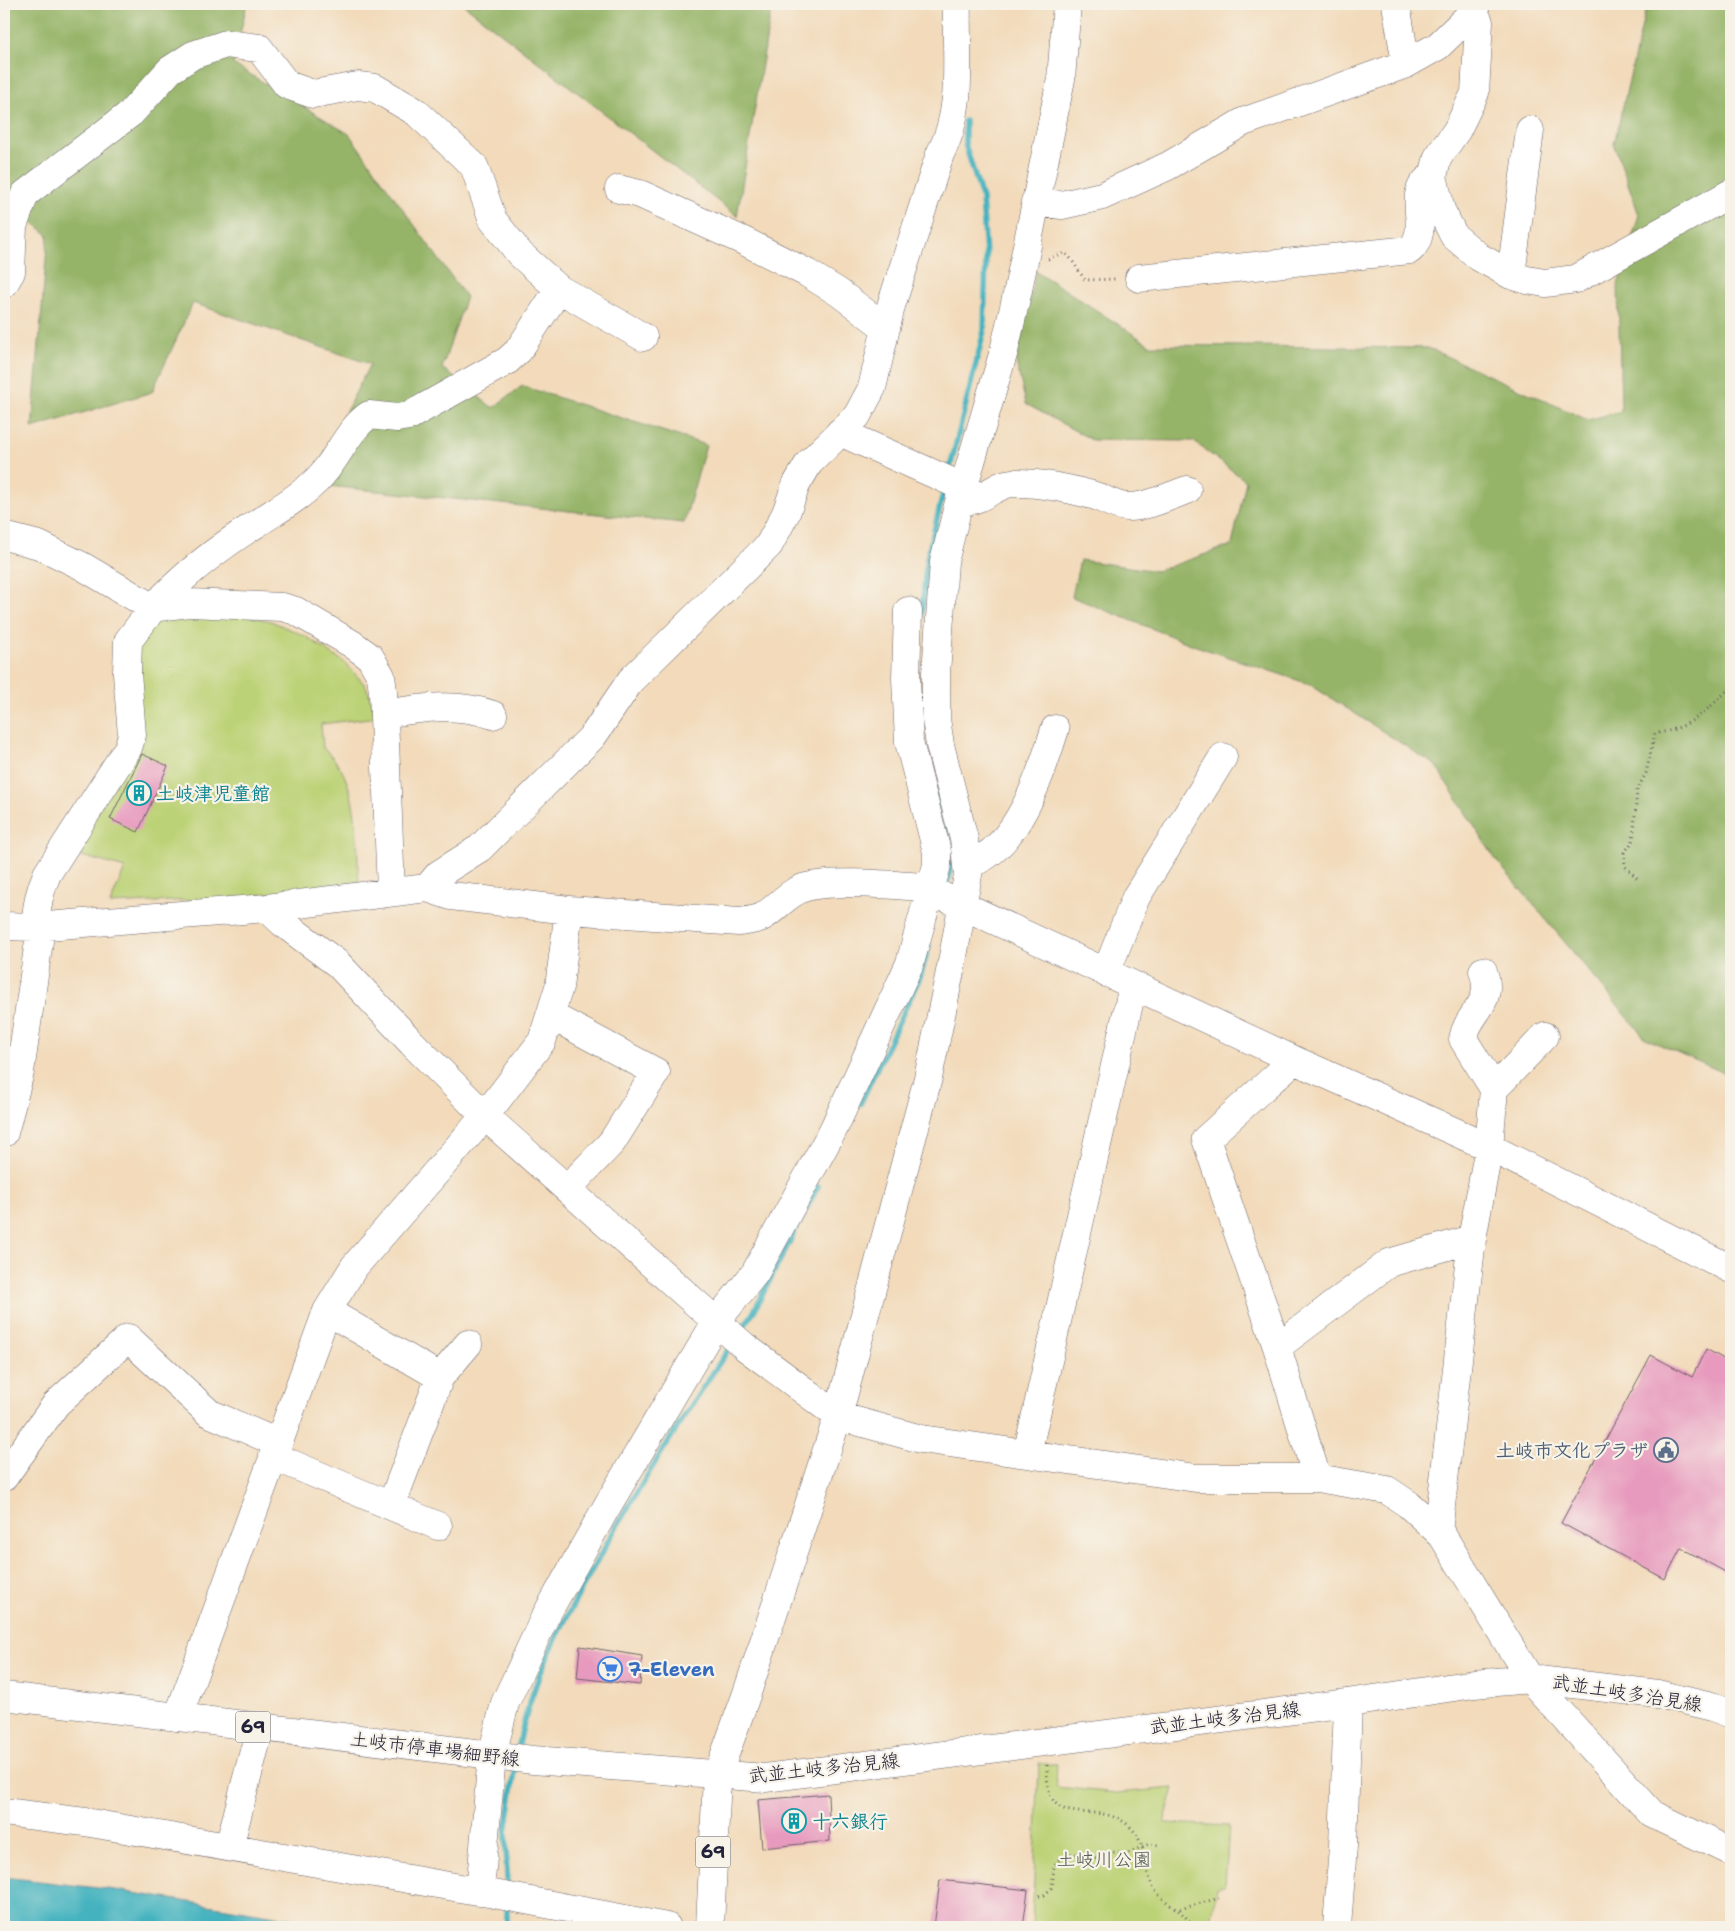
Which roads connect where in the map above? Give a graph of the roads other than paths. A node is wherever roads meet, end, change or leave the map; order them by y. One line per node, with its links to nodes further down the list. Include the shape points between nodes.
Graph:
1 (956, 4): 15 (street, via 957,98 948,140 937,163)
2 (1068, 4): 10 (street, via 1061,79)
3 (1396, 4): 5 (street)
4 (1477, 7): 5 (street, via 1438,46); 7 (street, via 1475,93 1457,130 1438,157)
5 (1406, 64): 10 (street, via 1243,122 1168,166 1102,196 1062,205)
6 (1530, 130): 11 (street)
7 (1433, 176): 11 (street, via 1441,210 1454,236 1478,257); 12 (street, via 1425,180 1419,192 1421,234 1418,243 1410,250)
8 (619, 189): 15 (street, via 640,194 789,264 838,292)
9 (1731, 193): 11 (street, via 1576,279 1545,283)
10 (1035, 202): 18 (street, via 1004,351)
11 (1511, 275)
12 (1139, 278)
13 (4, 284): 14 (street, via 11,272 13,226 25,194 131,113 170,70 193,55 226,44 259,48 287,85 313,94 358,86 375,88 416,112 474,166 493,220 520,254)
14 (559, 289): 16 (street); 21 (street, via 522,345 507,361 410,416 369,415 357,423 318,480 216,551 176,583)
15 (886, 328): 17 (street, via 872,388 857,416)
16 (643, 337)
17 (840, 432): 18 (street); 30 (street, via 809,463 769,545 631,680 586,743 480,848 439,874)
18 (953, 487): 19 (street, via 975,500 1009,483 1033,484 1092,494 1130,507); 27 (street, via 936,673 936,719)
19 (1187, 490)
20 (4, 536): 21 (street, via 40,545)
21 (153, 608): 23 (street, via 190,603 282,607 296,611 370,657 381,676); 36 (street, via 128,640 132,735 128,748 47,874 40,890)
22 (908, 611): 26 (street, via 906,678)
23 (384, 714): 24 (street, via 447,706 463,706); 31 (street)
24 (493, 714)
25 (1055, 729): 29 (street, via 1030,798 1009,832 988,854)
26 (909, 742): 27 (street); 32 (street)
27 (940, 746): 29 (street, via 964,839)
28 (1223, 757): 38 (street, via 1136,898)
29 (967, 864): 32 (street, via 968,876)
30 (427, 888): 31 (street); 34 (street, via 451,896)
31 (391, 891): 33 (street)
32 (945, 896): 34 (street, via 923,887 879,884 803,888 778,903 762,918 739,922); 38 (street); 52 (street, via 910,963 833,1130 755,1273); 56 (street, via 928,1078)
33 (267, 908): 36 (street); 45 (street, via 338,964)
34 (570, 910): 40 (street, via 559,987)
35 (4, 926): 36 (street)
36 (35, 928): 43 (street, via 39,942)
37 (1483, 971): 44 (street, via 1485,998 1465,1028 1463,1040)
38 (1106, 973): 39 (street)
39 (1134, 986): 42 (street); 58 (street)
40 (550, 1015): 45 (street, via 542,1041); 48 (street, via 656,1072 612,1142)
41 (1545, 1036): 44 (street)
42 (1294, 1060): 47 (street); 54 (street, via 1206,1139)
43 (12, 1072): 46 (street)
44 (1494, 1089): 47 (street)
45 (485, 1116): 48 (street); 51 (street, via 354,1267)
46 (4, 1133)
47 (1489, 1147): 49 (street); 50 (street)
48 (567, 1189): 52 (street)
49 (1472, 1239): 54 (street, via 1389,1262); 63 (street)
50 (1731, 1269)
51 (327, 1311): 55 (street); 57 (street)
52 (728, 1333): 56 (street); 70 (street, via 606,1508 545,1617 504,1703)
53 (468, 1344): 55 (street)
54 (1277, 1347): 60 (street)
55 (440, 1377): 61 (street)
56 (838, 1416): 58 (street, via 921,1439); 71 (street)
57 (275, 1450): 59 (street, via 209,1413 128,1338 56,1404); 61 (street); 68 (street)
58 (1027, 1454): 60 (street, via 1196,1478)
59 (4, 1477)
60 (1316, 1478): 63 (street, via 1387,1490 1408,1504)
61 (390, 1506): 62 (street)
62 (438, 1526)
63 (1438, 1532): 64 (street)
64 (1530, 1679): 66 (street, 武並土岐多治見線); 67 (street, 武並土岐多治見線, via 1658,1694); 74 (street, via 1652,1814)
65 (4, 1696): 68 (street, 土岐市停車場細野線 / 69)
66 (1348, 1703): 71 (street, 武並土岐多治見線, via 765,1778); 78 (street)
67 (1731, 1714)
68 (178, 1718): 69 (street, 土岐市停車場細野線 / 69)
69 (260, 1728): 70 (street, 土岐市停車場細野線 / 69); 73 (street)
70 (498, 1756): 71 (street, 土岐市停車場細野線 / 69); 75 (street)
71 (717, 1776): 77 (street, 69)
72 (4, 1812): 73 (street, via 85,1822)
73 (229, 1847): 75 (street)
74 (1731, 1852)
75 (487, 1893): 76 (street)
76 (667, 1927)
77 (710, 1927)
78 (1337, 1927)

